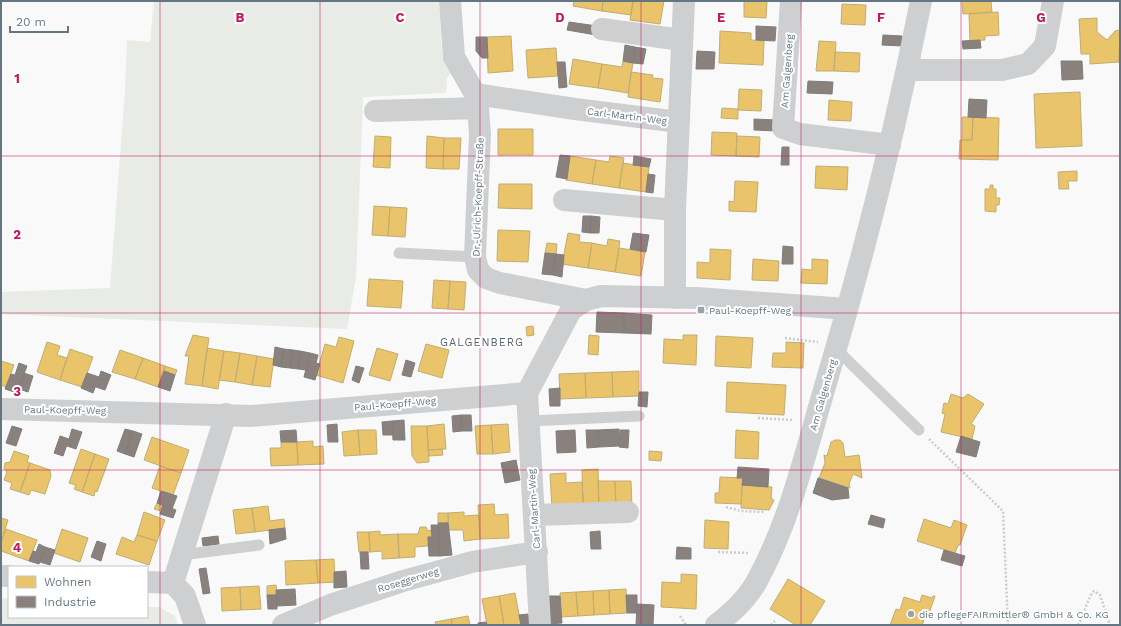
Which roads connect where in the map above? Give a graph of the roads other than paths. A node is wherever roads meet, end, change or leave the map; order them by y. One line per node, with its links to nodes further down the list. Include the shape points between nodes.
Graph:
1 (450, 1): 9 (street, Dr.-Ulrich-Koepff-Straße, via 454,57)
2 (684, 1): 7 (street, Carl-Martin-Weg)
3 (791, 1): 12 (street, Am Galgenberg, via 783,128 800,134)
4 (921, 1): 8 (street, Am Galgenberg)
5 (1053, 1): 8 (street, via 1045,46 1028,64 1002,70)
6 (602, 29): 7 (street)
7 (682, 40): 11 (street, Carl-Martin-Weg)
8 (908, 70): 12 (street, Am Galgenberg)
9 (477, 101): 10 (street); 11 (street, Carl-Martin-Weg, via 575,109); 16 (street, Dr.-Ulrich-Koepff-Straße, via 480,134)
10 (375, 111)
11 (679, 122): 14 (street, Carl-Martin-Weg)
12 (890, 145): 19 (street, Am Galgenberg)
13 (564, 200): 14 (street)
14 (675, 210): 17 (street, Carl-Martin-Weg)
15 (399, 253): 16 (lane)
16 (475, 257): 18 (street, Dr.-Ulrich-Koepff-Straße, via 478,270 486,278)
17 (675, 298): 18 (street, via 601,296); 19 (street)
18 (586, 300): 21 (street, via 571,310)
19 (847, 309): 20 (street, Am Galgenberg)
20 (836, 350): 26 (lane); 37 (street, Am Galgenberg, via 788,513 758,580 732,614)
21 (527, 393): 23 (street, Paul-Koepff-Weg, via 260,415); 25 (street, Carl-Martin-Weg)
22 (1, 409): 23 (street, Paul-Koepff-Weg)
23 (226, 414): 31 (street)
24 (639, 416): 25 (lane)
25 (529, 421): 28 (street, Carl-Martin-Weg)
26 (919, 430)
27 (628, 512): 28 (street)
28 (535, 515): 30 (street, Carl-Martin-Weg)
29 (259, 545): 31 (lane)
30 (537, 552): 35 (street, Roseggerweg, via 472,562 409,580 330,604); 36 (street, Carl-Martin-Weg)
31 (181, 555): 33 (street)
32 (148, 582): 33 (street)
33 (173, 583): 34 (street, via 185,596)
34 (195, 625)
35 (283, 625)
36 (540, 625)
37 (716, 625)

